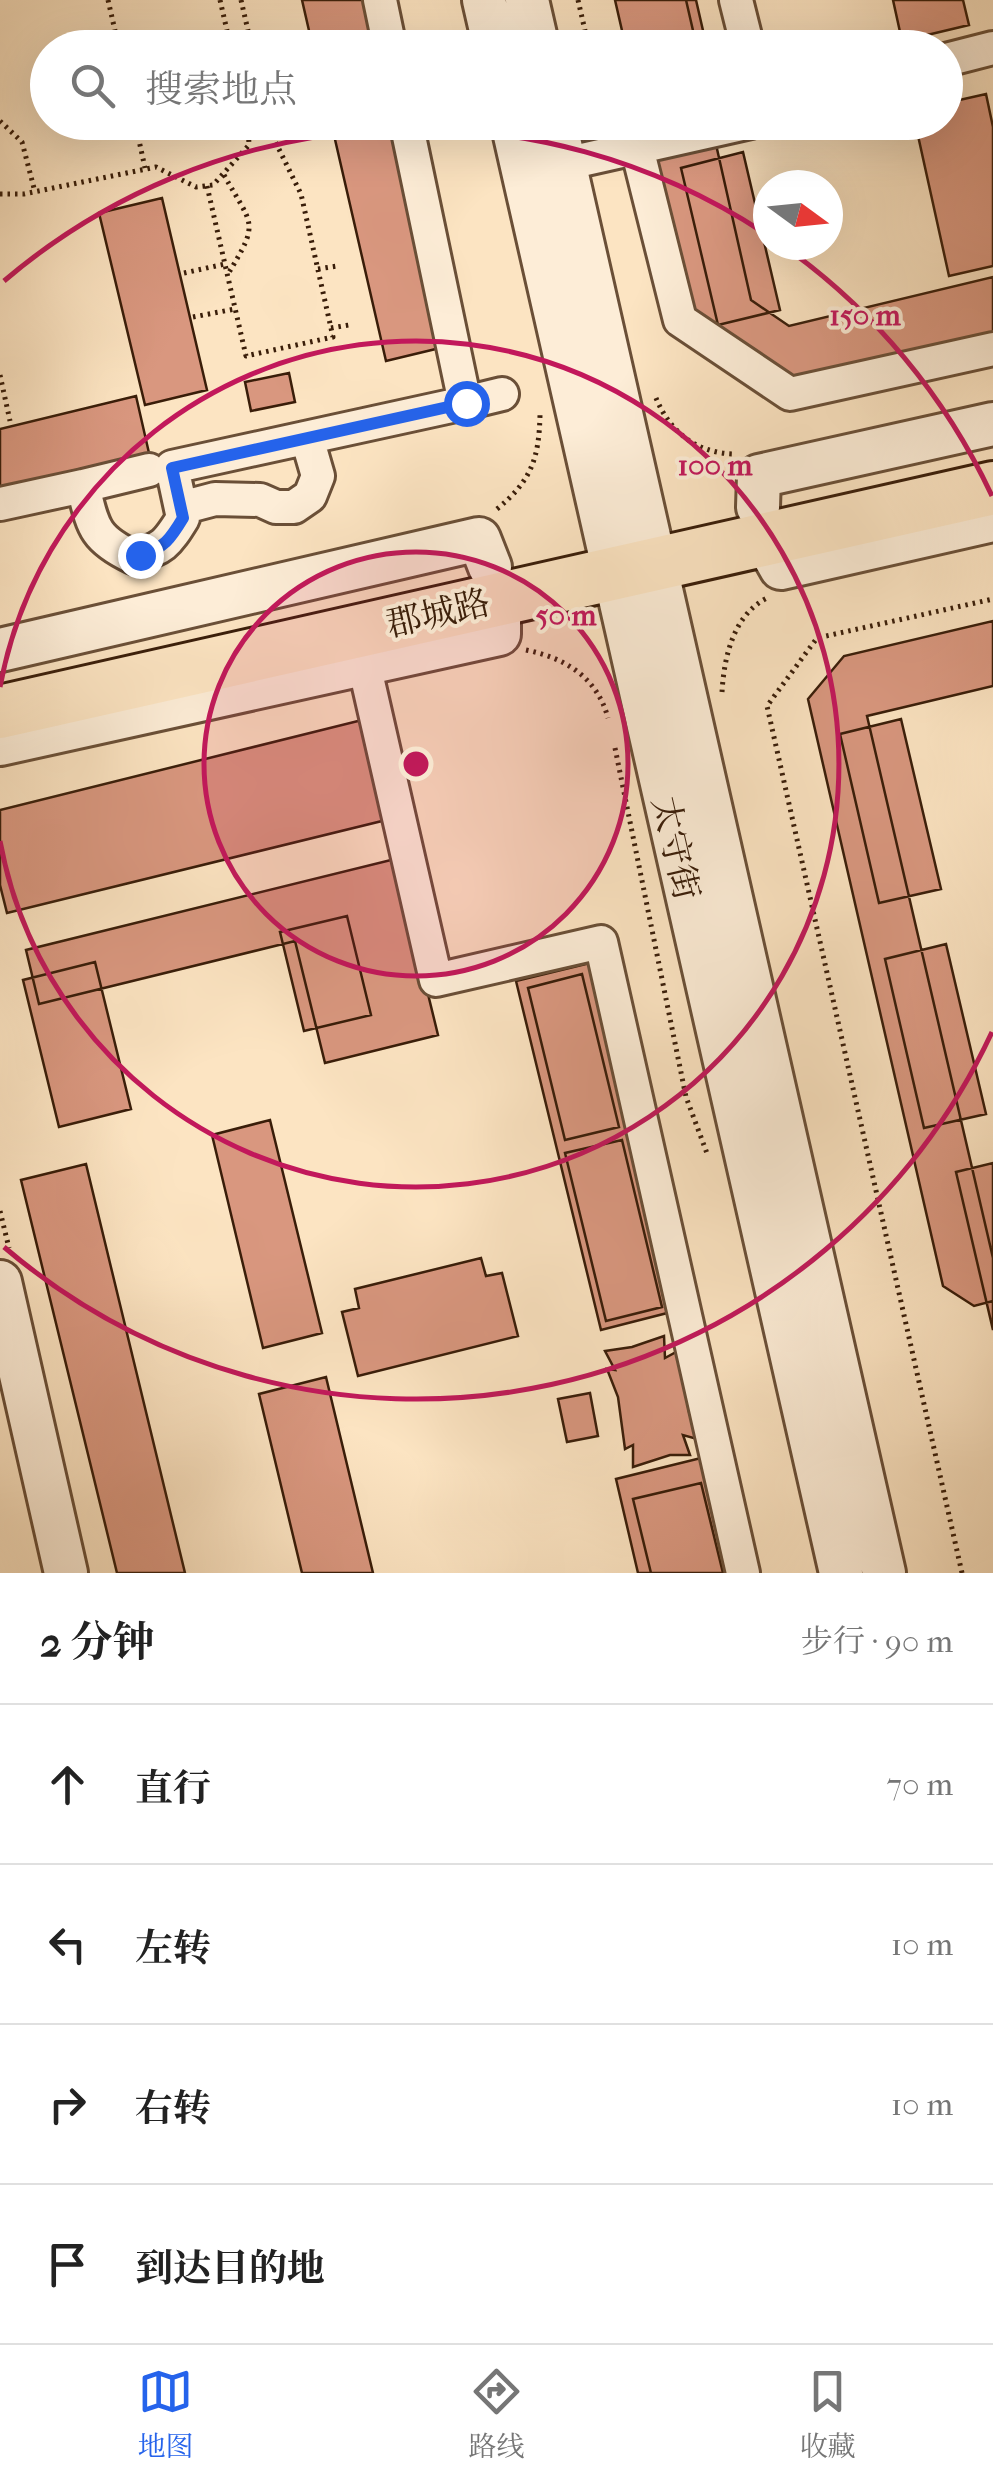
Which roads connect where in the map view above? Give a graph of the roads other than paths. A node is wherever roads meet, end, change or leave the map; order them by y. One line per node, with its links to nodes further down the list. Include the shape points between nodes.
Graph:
1 (380, 0): 5 (street)
2 (484, 0): 6 (street)
3 (527, 0): 7 (street)
4 (736, 0): 8 (street)
5 (386, 30)
6 (491, 30)
7 (534, 30)
8 (744, 30)
9 (993, 48): 10 (street)
10 (963, 56)
11 (993, 68): 12 (street)
12 (963, 75)
13 (410, 140): 21 (street)
14 (517, 140): 32 (street, 太守街)
15 (559, 140): 18 (street, 太守街)
16 (672, 140): 17 (street)
17 (637, 148): 18 (street); 19 (street, via 680,320 790,394)
18 (564, 164): 32 (street, 太守街)
19 (993, 349)
20 (502, 394): 21 (street)
21 (466, 403): 23 (street)
22 (993, 424): 31 (street, via 760,476)
23 (308, 438): 29 (street, via 172,468); 29 (street, via 318,476 310,496 294,507 215,499)
24 (993, 454): 31 (main road, 郡城路)
25 (149, 470): 26 (street)
26 (82, 486): 28 (street); 29 (street, via 94,530 133,557 169,541 183,518)
27 (993, 488): 31 (main road, 郡城路)
28 (0, 504)
29 (181, 508)
30 (993, 520): 31 (street, via 781,568)
31 (761, 524): 32 (main road, 郡城路)
32 (631, 553): 33 (main road, 郡城路); 44 (street, 太守街); 45 (street, 太守街)
33 (495, 584): 34 (street, via 479,539); 35 (street, via 499,634); 36 (main road, 郡城路); 37 (main road, 郡城路)
34 (0, 650)
35 (364, 664): 38 (street); 43 (street, via 436,980 601,942)
36 (0, 678)
37 (0, 712)
38 (0, 744)
39 (0, 1282): 42 (street)
40 (0, 1354): 41 (street)
41 (50, 1573)
42 (66, 1573)
43 (743, 1573)
44 (841, 1573)
45 (884, 1573)

